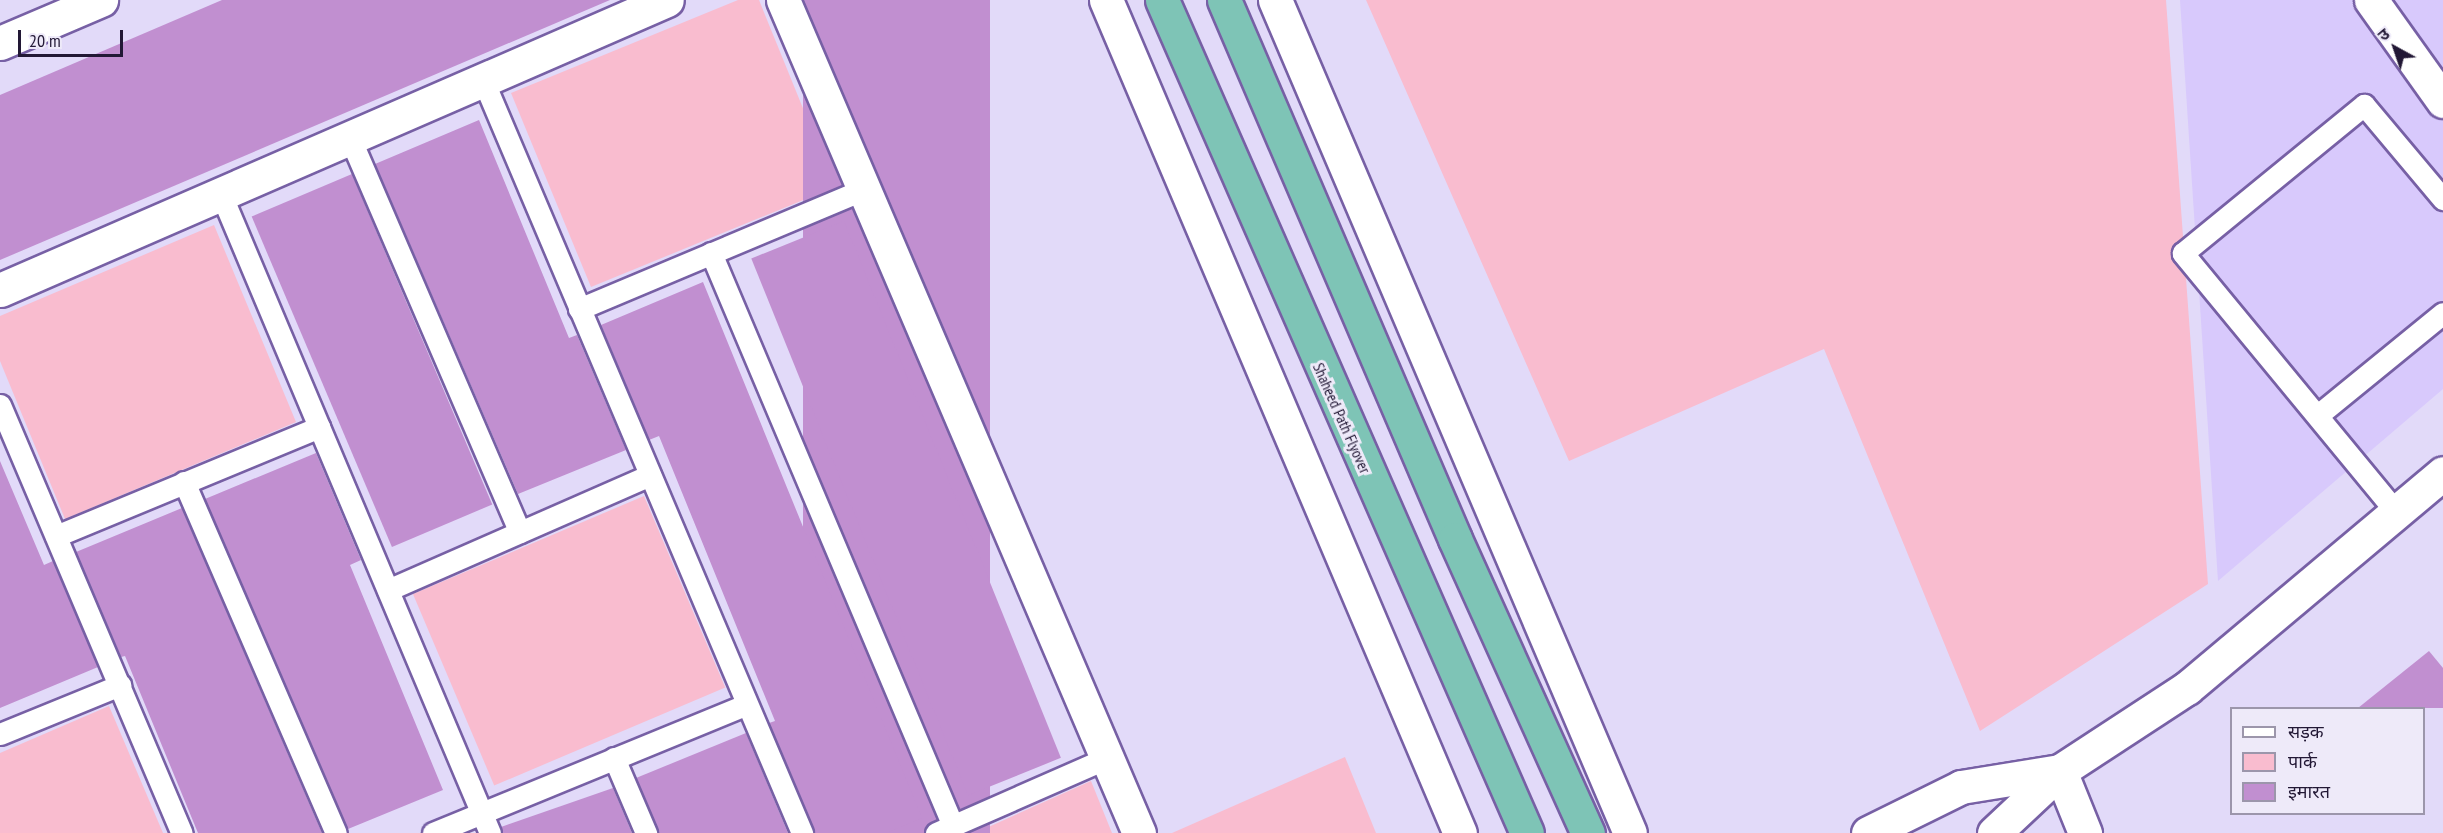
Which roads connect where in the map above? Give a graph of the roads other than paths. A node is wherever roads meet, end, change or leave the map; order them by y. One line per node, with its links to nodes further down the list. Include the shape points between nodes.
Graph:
1 (101, 0): 9 (street)
2 (667, 0): 10 (street)
3 (783, 0): 13 (street)
4 (1106, 0): 45 (street)
5 (1162, 0): 46 (highway, Shaheed Path Flyover)
6 (1224, 0): 47 (highway, via 1455,539)
7 (1275, 0): 48 (street)
8 (2371, 0): 11 (street)
9 (0, 43)
10 (483, 80): 12 (street); 18 (lane)
11 (2443, 101)
12 (350, 138): 14 (street); 27 (lane)
13 (864, 189): 16 (lane); 34 (street)
14 (221, 194): 17 (street); 22 (lane)
15 (2443, 199): 21 (lane, via 2364,105 2183,253)
16 (711, 253): 18 (lane); 37 (lane)
17 (0, 290)
18 (579, 309): 24 (lane)
19 (2443, 313): 21 (lane)
20 (0, 405): 28 (lane)
21 (2318, 416): 26 (lane)
22 (319, 427): 25 (lane); 29 (lane)
23 (2443, 473): 26 (street)
24 (650, 475): 27 (lane); 31 (lane)
25 (184, 482): 28 (lane); 39 (lane)
26 (2397, 513): 35 (street, via 2187,688)
27 (520, 532): 29 (lane)
28 (56, 536): 30 (lane)
29 (387, 590): 36 (lane)
30 (120, 685): 32 (lane); 38 (lane)
31 (747, 704): 33 (lane); 43 (lane)
32 (0, 734)
33 (614, 758): 36 (lane); 42 (lane)
34 (1107, 758): 37 (lane); 44 (street)
35 (2060, 771): 49 (street, via 1960,787); 50 (street); 51 (street)
36 (481, 813): 40 (lane); 41 (lane)
37 (944, 829)
38 (182, 833)
39 (336, 833)
40 (433, 833)
41 (490, 833)
42 (646, 833)
43 (802, 833)
44 (1139, 833)
45 (1460, 833)
46 (1527, 833)
47 (1588, 833)
48 (1630, 833)
49 (1868, 833)
50 (1994, 833)
51 (2085, 833)

